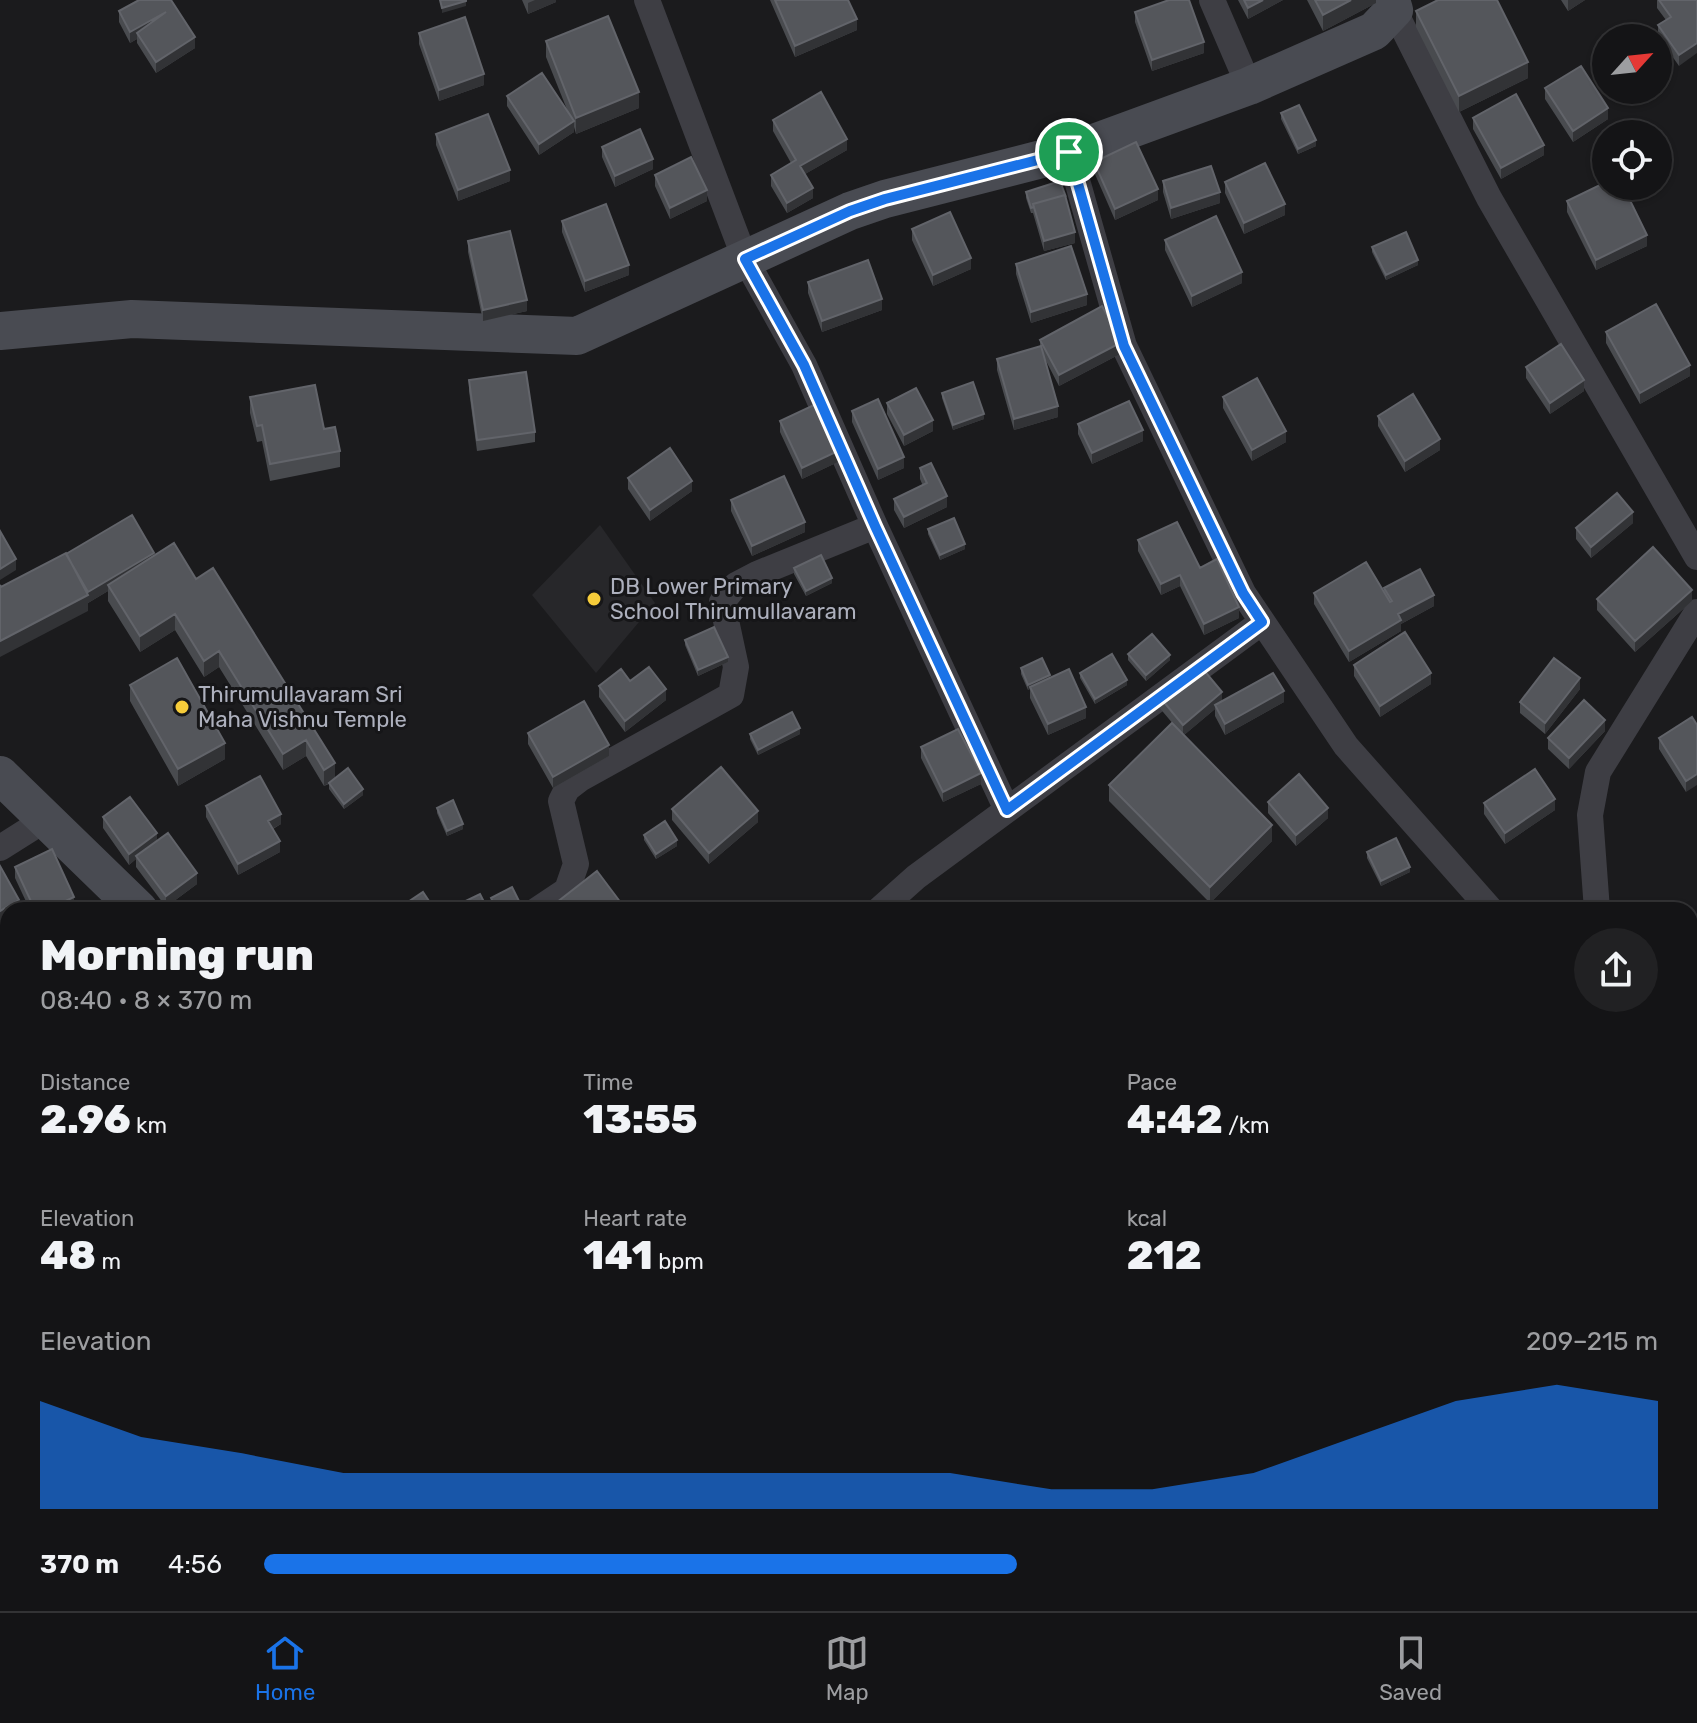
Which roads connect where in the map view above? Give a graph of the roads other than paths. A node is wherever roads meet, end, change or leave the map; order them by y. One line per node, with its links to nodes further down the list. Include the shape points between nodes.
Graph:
1 (647, 0): 6 (street)
2 (1212, 0): 4 (street)
3 (1392, 5): 4 (street, via 1374,31); 9 (street, via 1489,198)
4 (1249, 86): 5 (street)
5 (1069, 152): 6 (street, via 862,207); 11 (street, via 1124,346 1243,593)
6 (745, 259): 7 (street, via 577,336 132,319); 8 (street, via 804,365)
7 (0, 331)
8 (875, 526): 13 (street); 17 (street, via 736,585 722,602 736,667 731,695 567,789 561,801 576,864 567,890)
9 (1697, 557)
10 (1697, 612): 20 (street, via 1598,772 1590,815)
11 (1262, 622): 13 (street); 19 (street, via 1346,746)
12 (0, 775): 14 (street)
13 (1007, 810): 18 (street)
14 (46, 819): 15 (street); 16 (street)
15 (0, 848)
16 (131, 902)
17 (549, 902)
18 (888, 902)
19 (1484, 902)
20 (1596, 902)

